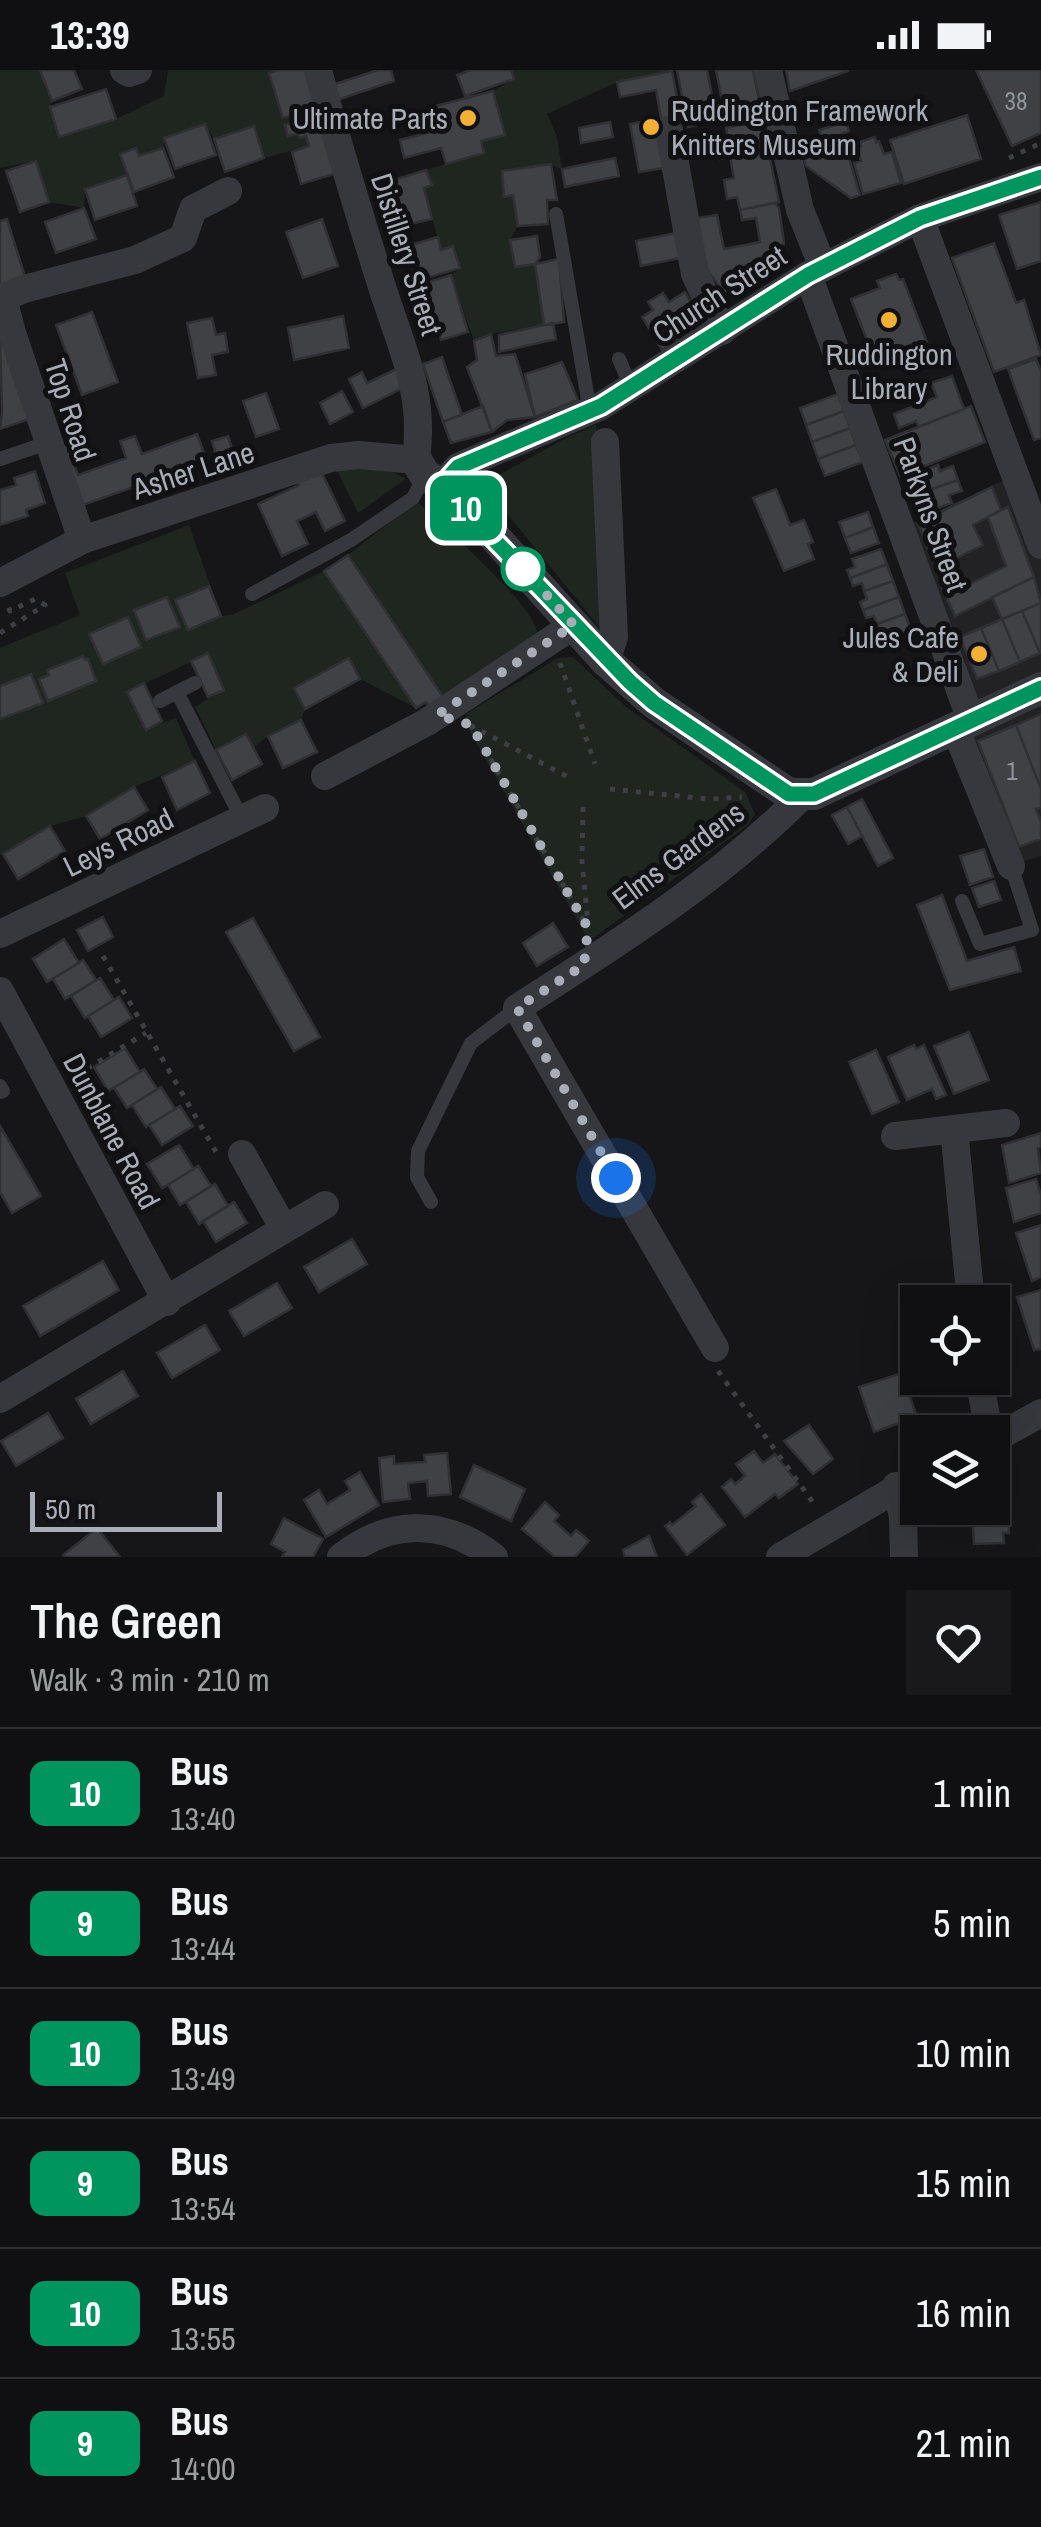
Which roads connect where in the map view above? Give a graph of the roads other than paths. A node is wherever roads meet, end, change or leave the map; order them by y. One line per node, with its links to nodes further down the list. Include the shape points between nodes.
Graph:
1 (124, 70): 2 (street)
2 (138, 70)
3 (318, 70): 19 (street, Distillery Street, via 416,385)
4 (768, 70): 10 (street, Parkyns Street)
5 (669, 130): 12 (street, via 695,274)
6 (1041, 178): 9 (street, Church Street)
7 (228, 191): 11 (street, via 193,209 183,238 135,260)
8 (556, 214): 15 (lane)
9 (920, 218): 10 (street, Church Street); 21 (street)
10 (816, 271): 12 (street, Church Street); 30 (street, Parkyns Street)
11 (2, 299): 17 (street, Top Road)
12 (722, 330): 14 (street, Church Street)
13 (618, 359): 14 (lane)
14 (631, 387): 15 (street, Church Street)
15 (590, 411): 19 (street, Church Street, via 458,467)
16 (605, 442): 25 (street, via 614,637)
17 (48, 443): 18 (lane); 20 (street, Top Road)
18 (0, 459)
19 (428, 473): 20 (street, Asher Lane, via 359,455 332,458); 23 (lane, via 414,498); 24 (street, via 481,522)
20 (82, 540): 22 (street, Asher Lane)
21 (1041, 545)
22 (2, 592)
23 (252, 594)
24 (566, 631): 25 (street); 31 (street, via 437,715)
25 (606, 660): 32 (street, via 654,703)
26 (195, 683): 28 (lane)
27 (1041, 688): 30 (street)
28 (177, 692): 29 (lane); 33 (lane)
29 (160, 701)
30 (963, 724): 32 (street, via 814,794); 34 (street, Parkyns Street)
31 (325, 776)
32 (788, 791): 38 (street, Elms Gardens, via 763,835)
33 (253, 814): 36 (street, Leys Road)
34 (1011, 866): 35 (lane, via 1032,930 980,944)
35 (962, 900)
36 (0, 934)
37 (0, 991): 47 (street, Dunblane Road)
38 (517, 1008): 43 (lane, via 471,1043 418,1152 418,1176); 48 (street)
39 (1006, 1123): 40 (street)
40 (954, 1130): 41 (street); 46 (street)
41 (895, 1136)
42 (233, 1160): 45 (street)
43 (431, 1202)
44 (325, 1205): 45 (street)
45 (284, 1229): 47 (street)
46 (970, 1285)
47 (167, 1302): 49 (street)
48 (715, 1348)
49 (0, 1399)
50 (1041, 1414): 51 (street)
51 (1010, 1430)
52 (900, 1485): 56 (street)
53 (903, 1525): 57 (street)
54 (341, 1557): 55 (street, via 378,1534 426,1526)
55 (494, 1557)
56 (780, 1557)
57 (904, 1557)

